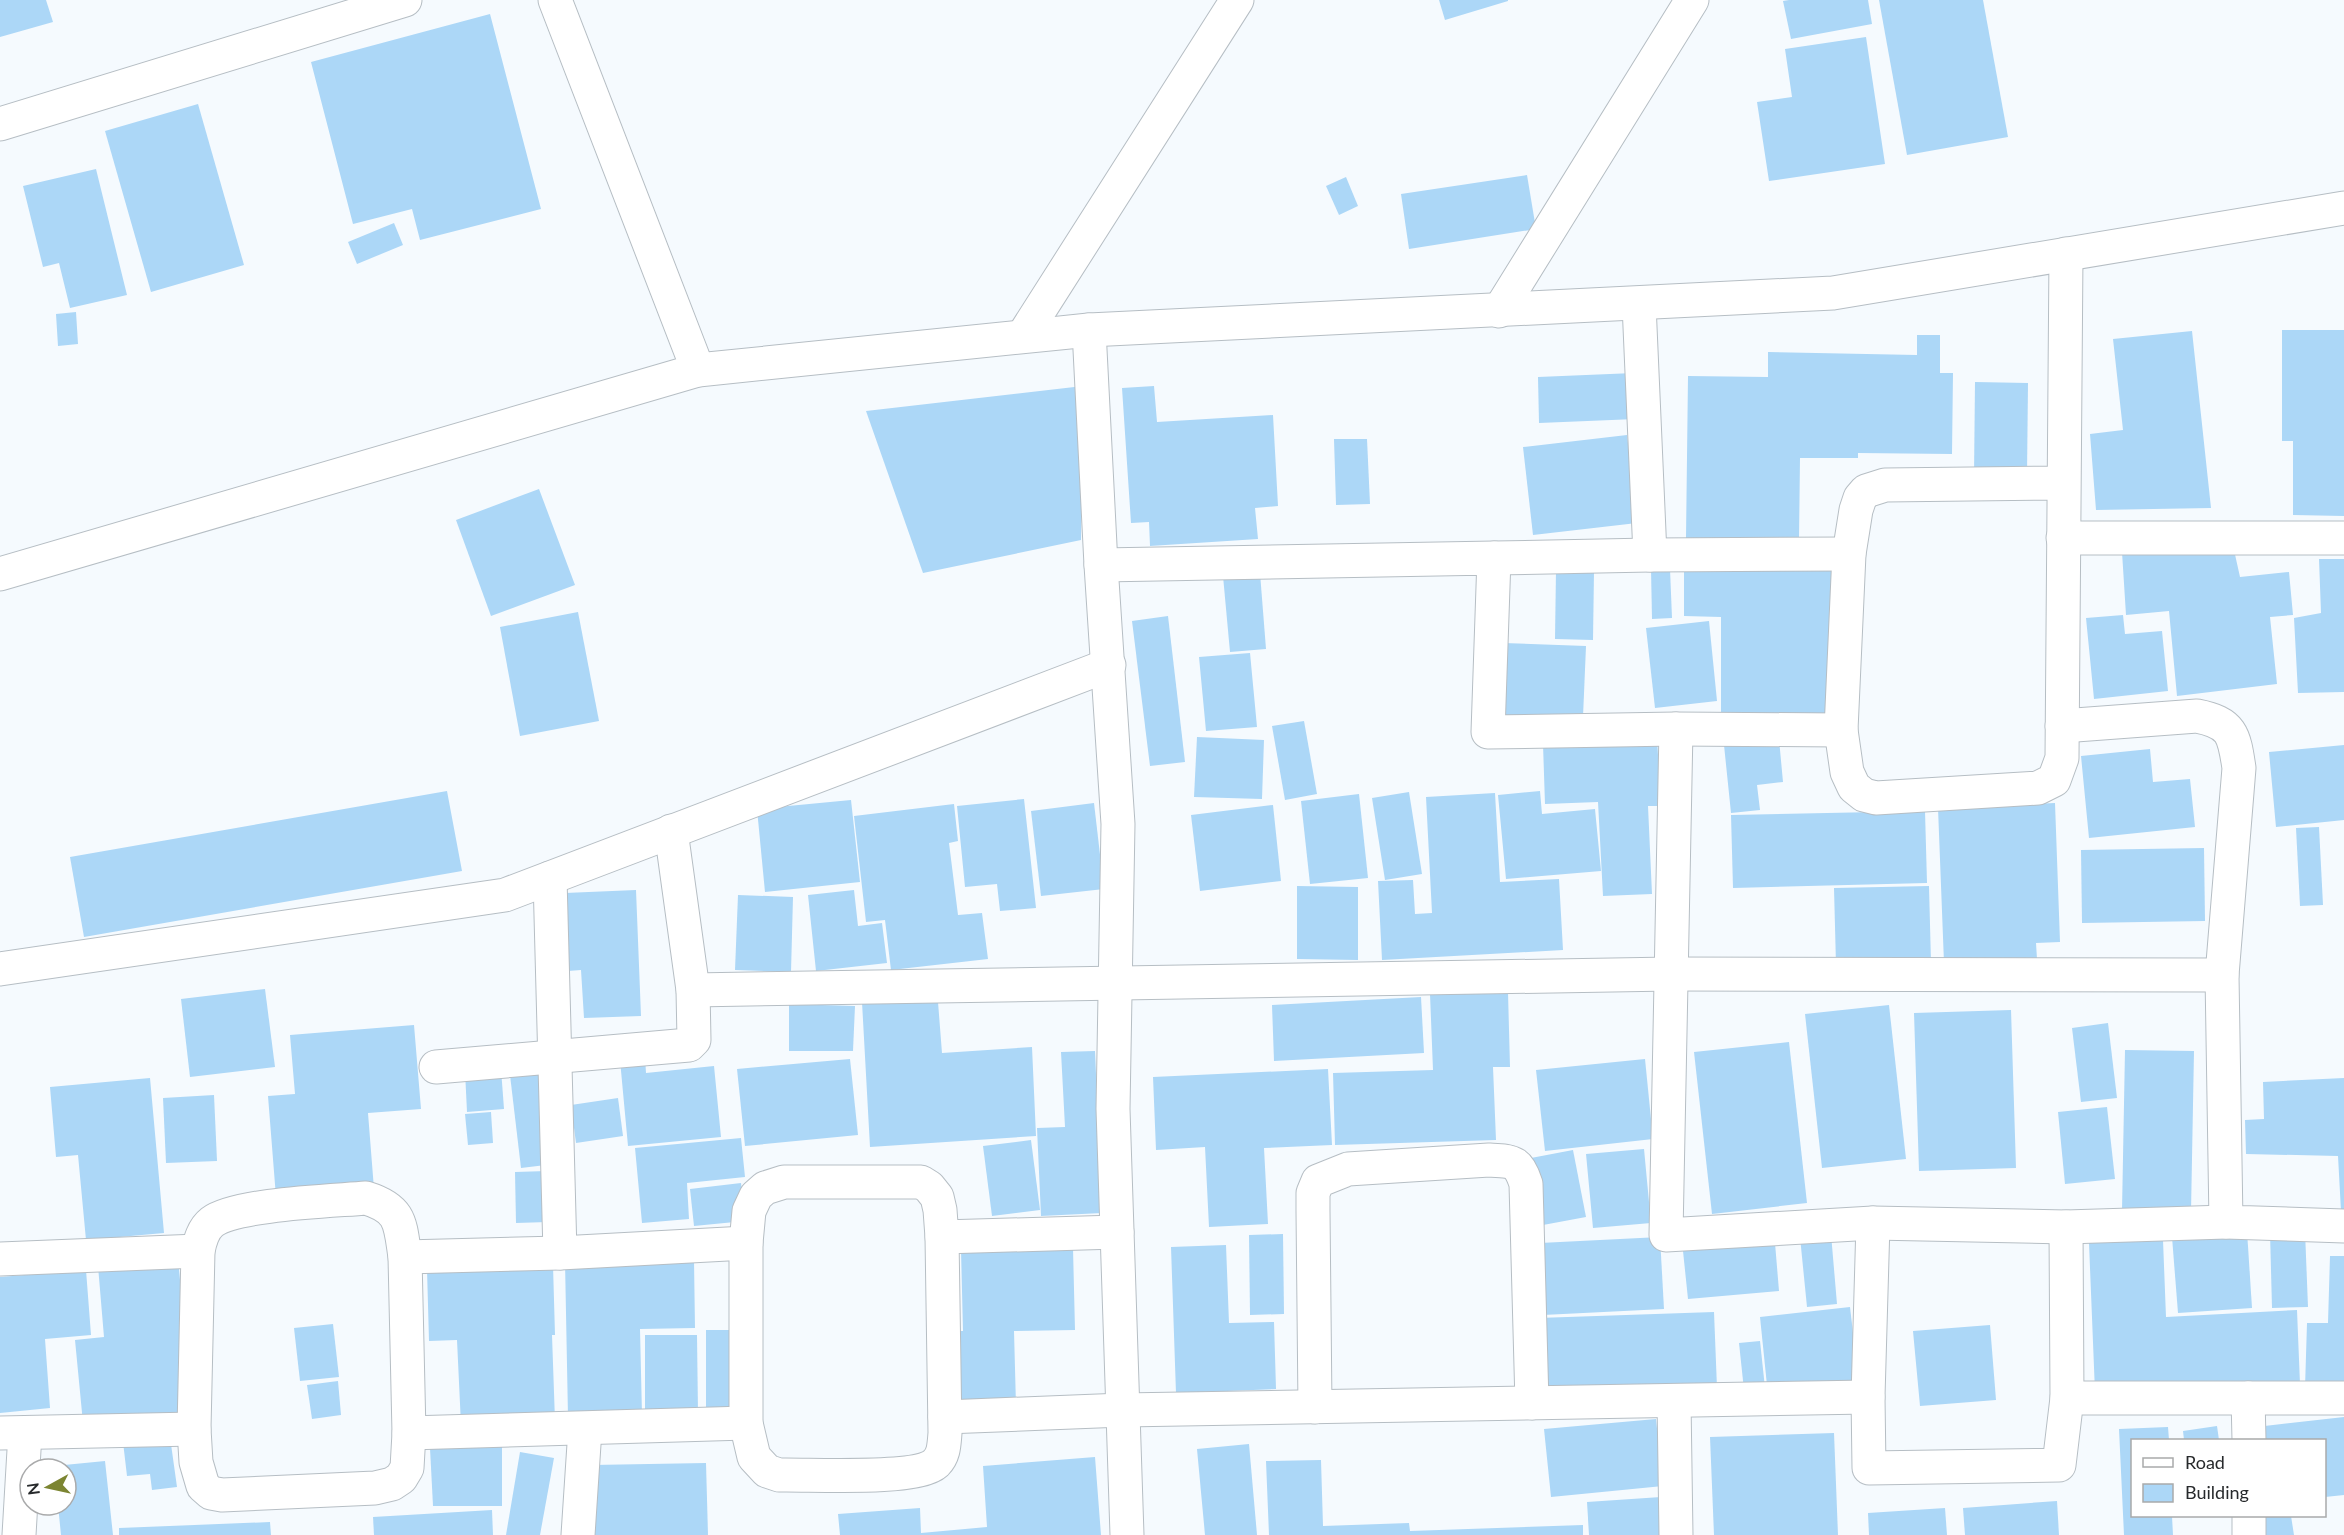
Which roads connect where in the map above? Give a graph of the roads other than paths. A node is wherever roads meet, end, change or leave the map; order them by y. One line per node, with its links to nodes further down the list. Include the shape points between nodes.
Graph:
1 (405, 0): 5 (street)
2 (555, 0): 12 (street)
3 (1237, 0): 11 (street)
4 (1692, 0): 9 (street)
5 (0, 124)
6 (2344, 208): 7 (street)
7 (2066, 254): 8 (street, via 1833,293); 13 (street)
8 (1640, 304): 9 (street); 17 (street)
9 (1499, 310): 10 (street)
10 (1089, 330): 11 (street); 19 (street)
11 (1023, 336): 12 (street)
12 (698, 370): 20 (street)
13 (2064, 483): 14 (street); 16 (street, via 1872,488 1860,498)
14 (2063, 538): 15 (street); 22 (street)
15 (2344, 538)
16 (1849, 554): 17 (street); 24 (street)
17 (1650, 555): 18 (street)
18 (1494, 558): 19 (street); 23 (street, via 1488,732)
19 (1101, 565): 21 (street)
20 (0, 574)
21 (1109, 665): 25 (street); 30 (street, via 1118,824)
22 (2062, 726): 24 (street, via 2062,758 2054,780 2047,785 1876,798 1854,787 1847,772); 29 (street, via 2197,716 2228,728 2235,742 2239,768)
23 (1676, 729): 24 (street); 28 (street)
24 (1841, 730)
25 (671, 831): 26 (street); 31 (street)
26 (550, 878): 27 (street, via 505,895); 32 (street)
27 (0, 969)
28 (1671, 974): 29 (street); 30 (street); 35 (street, via 1666,1235)
29 (2222, 975): 34 (street)
30 (1114, 984): 31 (street); 38 (street)
31 (693, 990): 32 (street, via 696,1035 689,1045)
32 (554, 1056): 33 (street); 42 (street)
33 (436, 1067)
34 (2226, 1222): 36 (street); 37 (street)
35 (1873, 1223): 37 (street); 45 (street)
36 (2344, 1226)
37 (2066, 1227): 46 (street)
38 (1117, 1232): 39 (street); 52 (street)
39 (942, 1237): 40 (street, via 937,1197 921,1182 784,1182 765,1188 756,1196 749,1211); 53 (street)
40 (746, 1243): 42 (street); 54 (street)
41 (198, 1251): 43 (street, via 202,1234 212,1222 235,1212 366,1198 383,1203 393,1212); 44 (street); 55 (street)
42 (560, 1253): 43 (street)
43 (405, 1257): 58 (street)
44 (0, 1259)
45 (1868, 1397): 46 (street, via 1869,1468 2059,1465); 49 (street)
46 (2067, 1398): 47 (street)
47 (2248, 1398): 48 (street); 59 (street)
48 (2344, 1398)
49 (1674, 1401): 50 (street); 64 (street)
50 (1532, 1403): 51 (street); 51 (street, via 1526,1184 1521,1168 1511,1162 1489,1160 1348,1169 1318,1180 1312,1211)
51 (1315, 1407): 52 (street)
52 (1123, 1410): 53 (street); 63 (street)
53 (945, 1417): 54 (street, via 943,1454 939,1460 919,1471 898,1474 779,1475 767,1471 754,1457)
54 (746, 1424): 56 (street)
55 (194, 1429): 57 (street); 58 (street, via 199,1477 211,1493 222,1495 392,1484 407,1468)
56 (585, 1429): 58 (street); 62 (street)
57 (13, 1433): 61 (street)
58 (409, 1433)
59 (2249, 1439)
60 (2249, 1517): 65 (street)
61 (19, 1535)
62 (578, 1535)
63 (1127, 1535)
64 (1676, 1535)
65 (2249, 1535)

